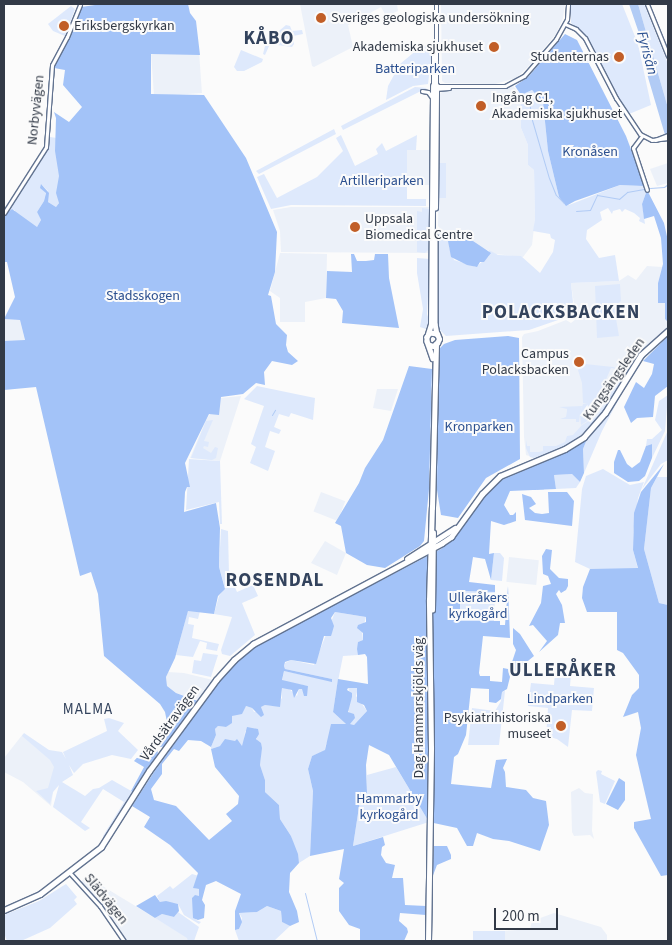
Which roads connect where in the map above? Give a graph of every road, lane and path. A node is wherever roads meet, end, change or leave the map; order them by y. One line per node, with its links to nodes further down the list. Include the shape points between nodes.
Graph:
1 (80, 4): 13 (street, Norbyvägen, via 52,65 46,147)
2 (436, 4): 7 (street)
3 (568, 4): 5 (street)
4 (647, 4): 6 (street)
5 (565, 24): 7 (street, via 533,67 516,82 495,87); 10 (street, via 585,38 616,98)
6 (668, 56)
7 (434, 87): 9 (main road); 16 (main road)
8 (422, 91): 9 (street, via 428,92)
9 (433, 99): 15 (main road, via 431,324)
10 (642, 136): 11 (street, via 655,140); 12 (street, via 634,148)
11 (668, 136)
12 (647, 190)
13 (4, 212)
14 (668, 331): 20 (main road, Kungsängsleden, via 641,355 610,407 590,431 565,449 500,476)
15 (428, 334): 16 (main road); 17 (main road)
16 (437, 334): 18 (main road)
17 (428, 344): 18 (main road); 19 (main road, Dag Hammarskjölds väg)
18 (436, 344): 19 (main road, Dag Hammarskjölds väg)
19 (434, 364): 21 (main road, Dag Hammarskjölds väg)
20 (460, 524): 22 (main road, Kungsängsleden); 23 (main road, Kungsängsleden)
21 (432, 526): 22 (main road, via 436,536); 24 (main road, Dag Hammarskjölds väg); 25 (main road, via 427,542)
22 (444, 537): 24 (main road, Kungsängsleden)
23 (442, 543): 24 (main road, Kungsängsleden); 26 (main road)
24 (432, 546): 25 (main road, Vårdsätravägen); 26 (main road, Dag Hammarskjölds väg); 27 (main road, Vårdsätravägen); 28 (main road, Dag Hammarskjölds väg)
25 (420, 550): 29 (main road, Vårdsätravägen)
26 (434, 556): 30 (main road, Dag Hammarskjölds väg)
27 (415, 558): 28 (main road, via 426,555); 29 (main road, Vårdsätravägen)
28 (430, 561): 30 (main road, Dag Hammarskjölds väg)
29 (380, 576): 31 (main road, Vårdsätravägen, via 253,644 234,660 148,771 101,847)
30 (430, 625): 34 (main road, Dag Hammarskjölds väg)
31 (69, 872): 32 (main road, Vårdsätravägen, via 32,898); 33 (street, Slädvägen, via 100,906)
32 (4, 910)
33 (124, 941)
34 (428, 941)

